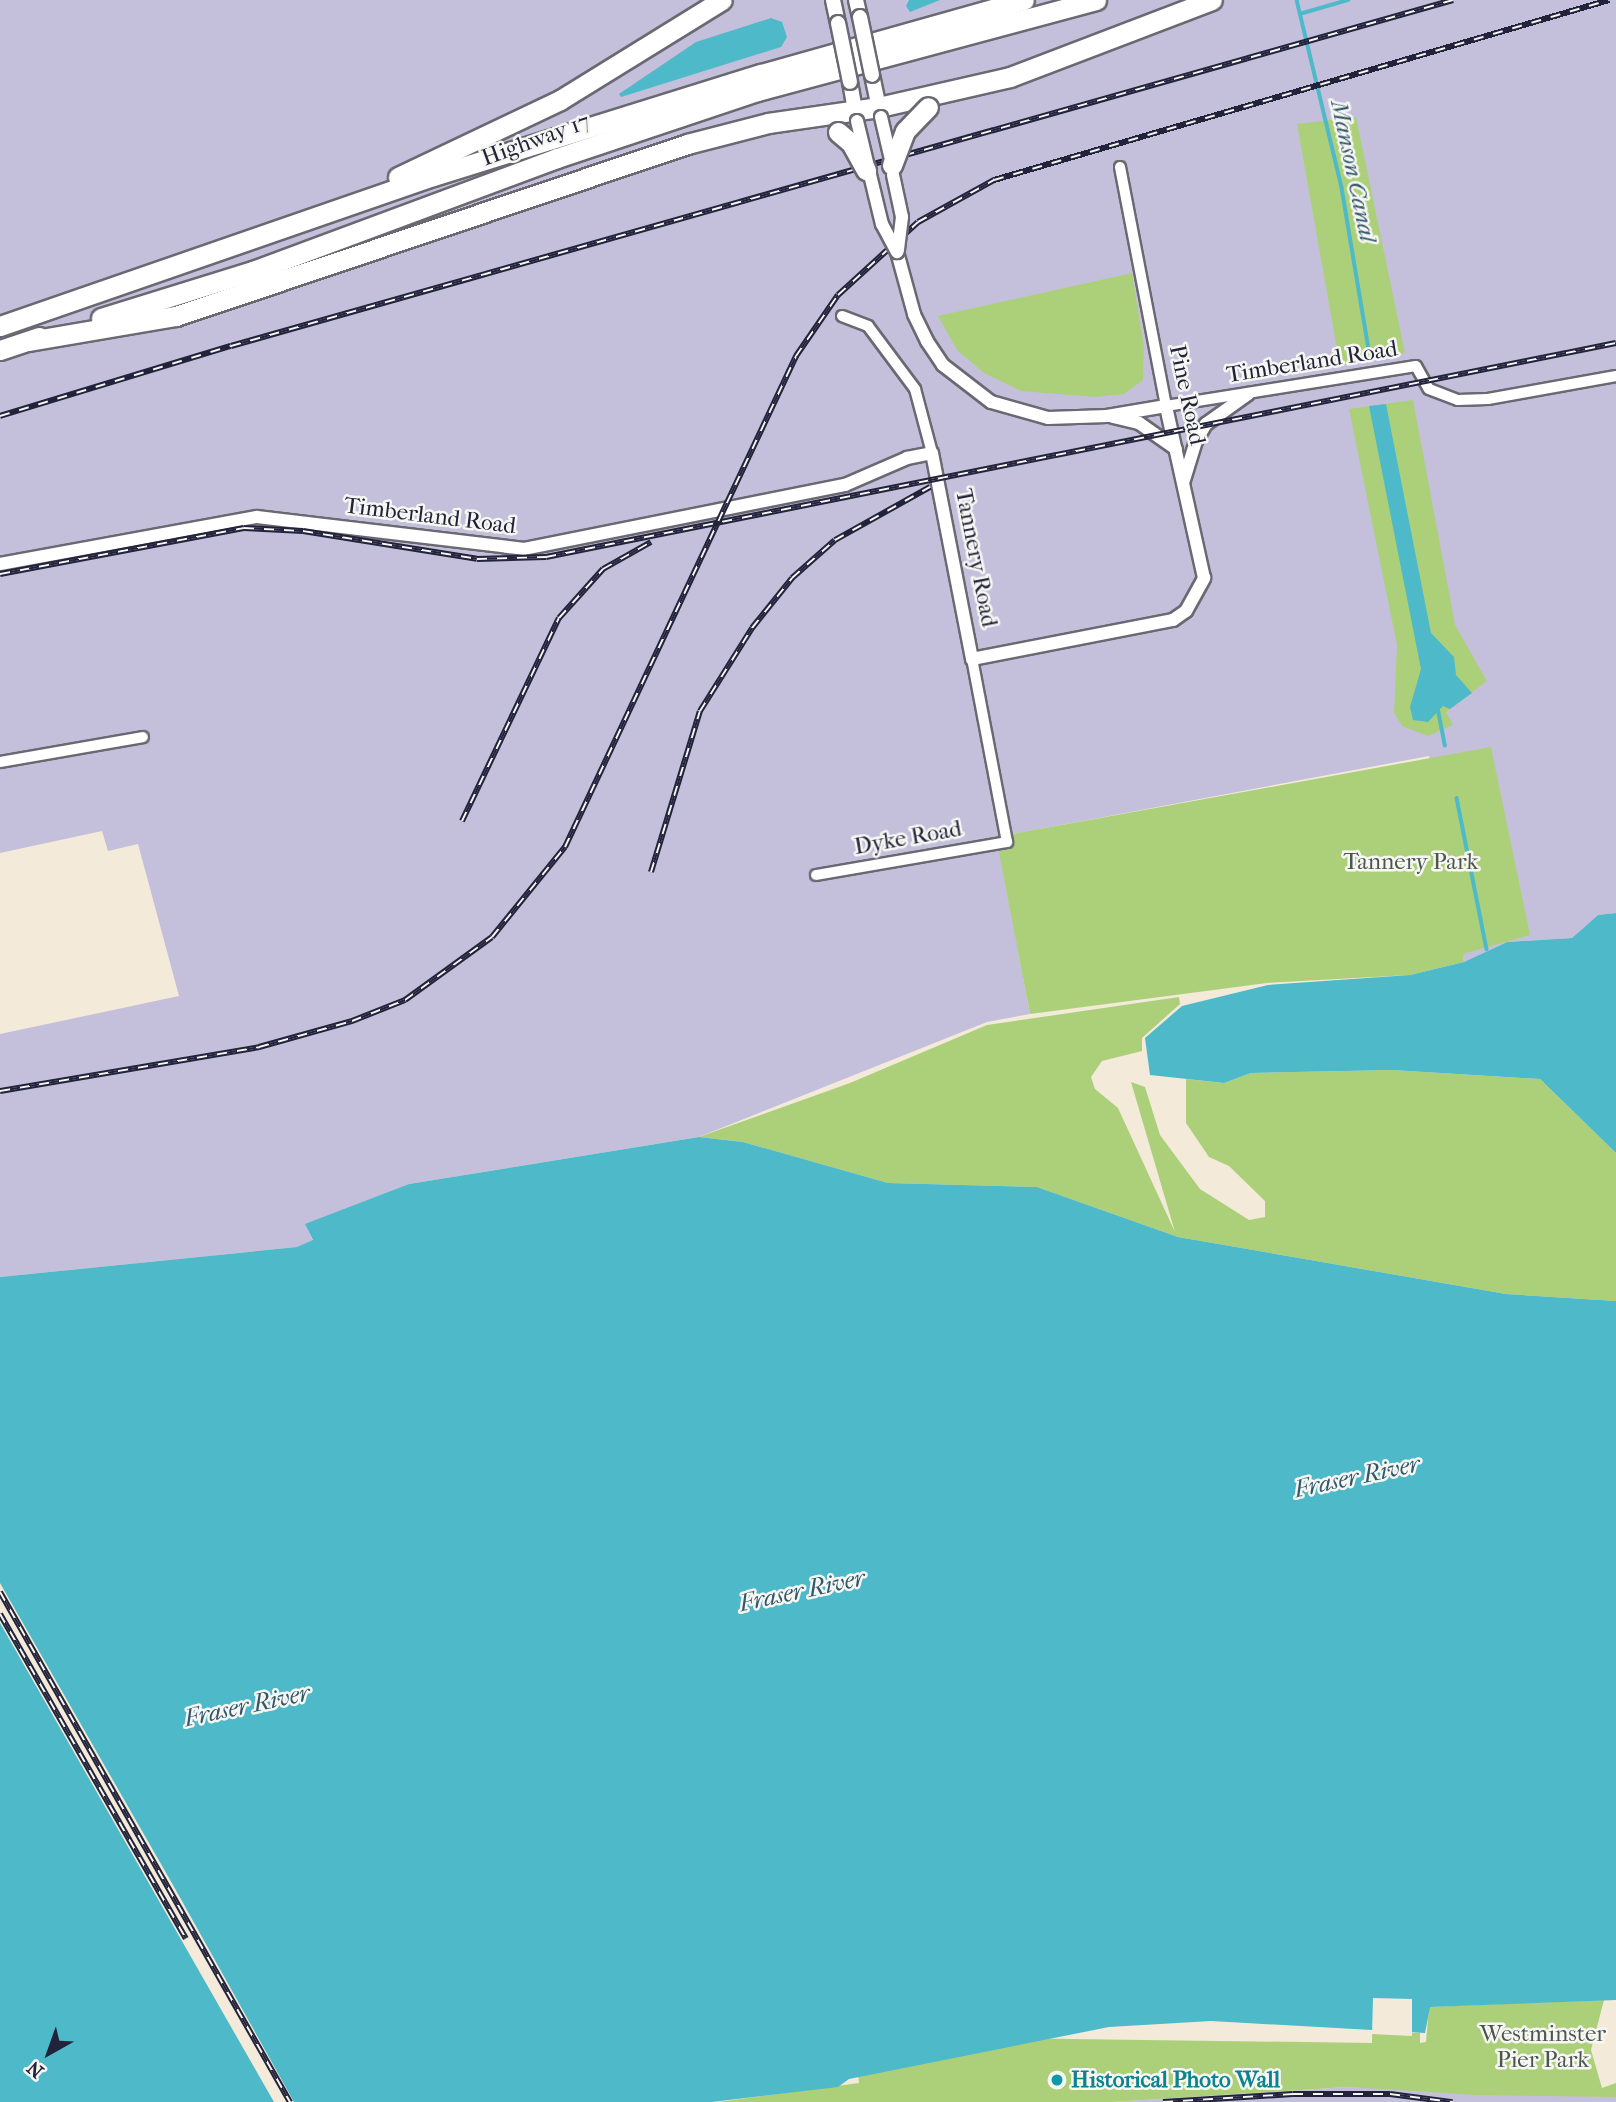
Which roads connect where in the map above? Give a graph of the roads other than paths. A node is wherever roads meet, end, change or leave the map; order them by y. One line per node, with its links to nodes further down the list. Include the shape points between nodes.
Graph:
1 (722, 0): 14 (highway, via 560,100)
2 (833, 0): 9 (main road, bridge)
3 (856, 0): 8 (main road, bridge)
4 (1024, 0): 14 (highway, Highway 17, via 761,74)
5 (1096, 0): 18 (highway, Highway 17, via 757,91 557,158 253,271)
6 (1212, 0): 7 (highway, via 1042,66)
7 (949, 93): 8 (highway); 11 (highway, bridge, via 905,131)
8 (880, 112): 9 (highway); 11 (street, bridge)
9 (856, 116): 10 (highway); 13 (street, bridge)
10 (768, 123): 13 (highway, bridge, via 830,127 851,143); 18 (highway, via 627,163 176,316)
11 (892, 165): 15 (street, bridge, via 902,217)
12 (1120, 167): 22 (street, Pine Road)
13 (866, 170): 15 (street, bridge, via 882,224)
14 (331, 211): 17 (highway, Highway 17)
15 (897, 251): 23 (street, via 927,341 943,365 990,402 1048,418)
16 (842, 316): 25 (street, Tannery Road, via 868,326 915,389)
17 (0, 326)
18 (29, 341): 19 (highway, Highway 17)
19 (0, 350)
20 (1616, 376): 21 (street, Timberland Road, via 1489,399 1458,400 1429,389 1416,366)
21 (1248, 394): 22 (street, Timberland Road); 26 (street, via 1206,424)
22 (1166, 406): 23 (street); 24 (street, Pine Road)
23 (1107, 416): 24 (street, via 1139,423)
24 (1177, 450): 26 (street, Pine Road)
25 (932, 453): 27 (street, Timberland Road, via 907,458 845,485 524,549 257,517); 28 (street, Tannery Road)
26 (1184, 482): 28 (street, Pine Road, via 1204,578 1193,603 1173,620)
27 (0, 564)
28 (972, 659): 31 (street, Tannery Road)
29 (143, 737): 30 (street)
30 (0, 762)
31 (1007, 842): 32 (street, Dyke Road)
32 (816, 875)

